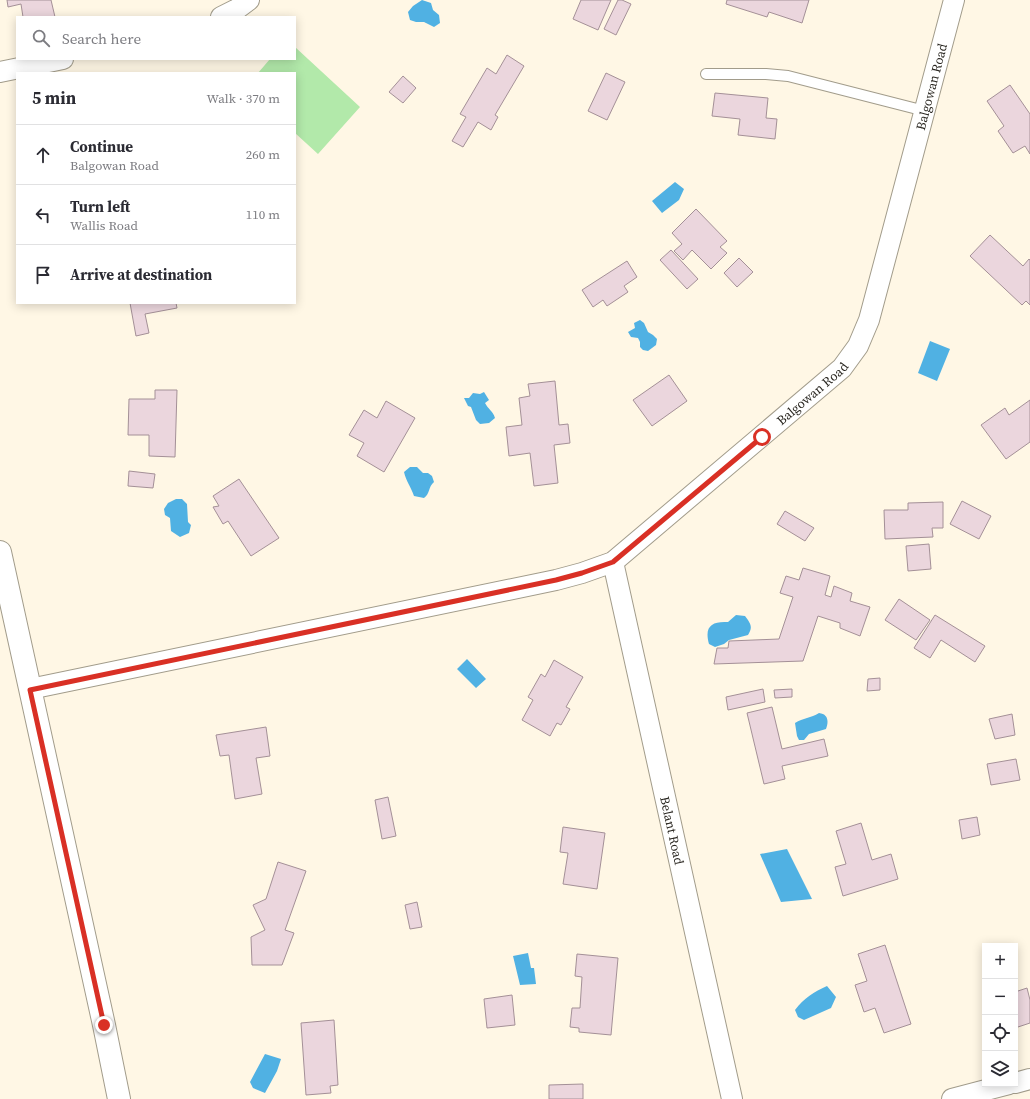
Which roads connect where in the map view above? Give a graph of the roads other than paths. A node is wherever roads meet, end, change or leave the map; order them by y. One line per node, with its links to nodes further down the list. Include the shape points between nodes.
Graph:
1 (249, 0): 3 (street, via 237,10)
2 (954, 0): 7 (street, Balgowan Road)
3 (223, 16)
4 (57, 60): 5 (street)
5 (0, 72)
6 (706, 74): 7 (lane, via 788,76)
7 (925, 111): 9 (street, Balgowan Road, via 869,320 858,346 842,368)
8 (0, 552): 10 (street)
9 (613, 562): 10 (street, Balgowan Road, via 556,580); 15 (street, Belant Road)
10 (30, 690): 14 (street)
11 (1030, 1079): 12 (street)
12 (1018, 1082)
13 (998, 1087): 16 (street)
14 (119, 1099)
15 (732, 1099)
16 (952, 1099)

